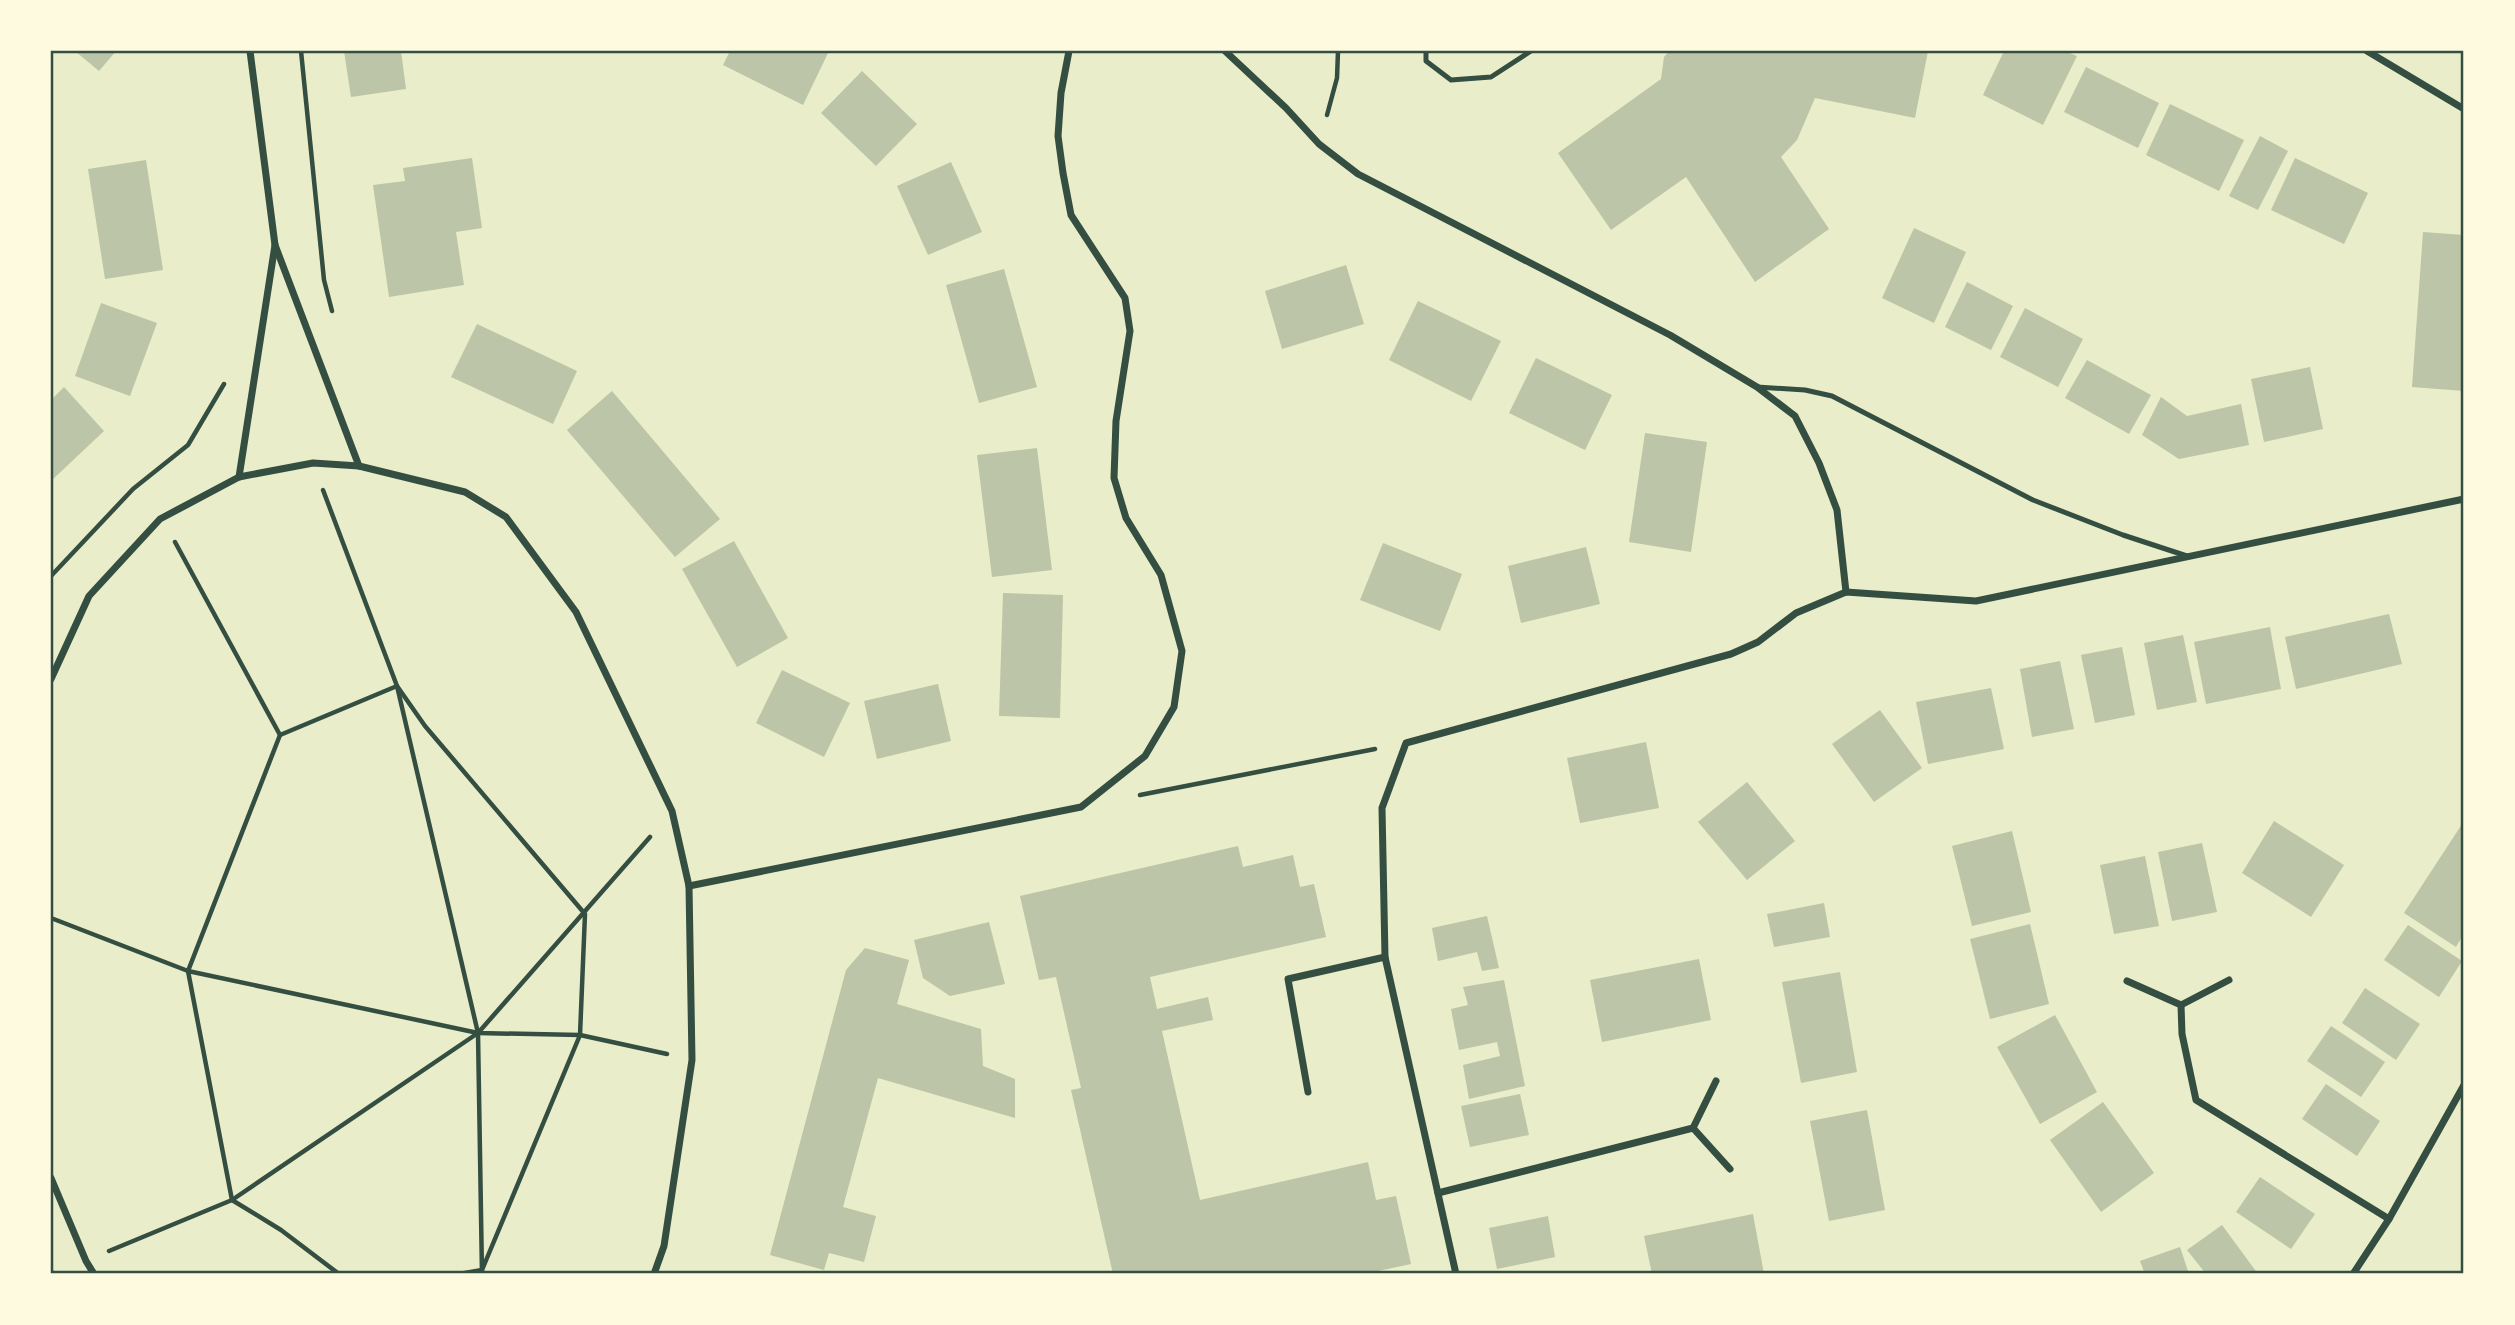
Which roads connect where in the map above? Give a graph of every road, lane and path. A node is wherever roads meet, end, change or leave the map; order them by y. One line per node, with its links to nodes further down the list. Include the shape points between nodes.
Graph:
1 (250, 51): 10 (street)
2 (1069, 51): 25 (street, via 1060,93 1058,136 1063,173 1071,215 1125,298 1130,331 1116,421 1114,478 1126,518 1161,575 1182,651 1174,707 1145,755 1081,807)
3 (1225, 51): 9 (street)
4 (1338, 51): 9 (path, via 1337,78)
5 (1426, 51): 6 (lane, via 1426,61 1451,80 1491,77)
6 (1531, 51)
7 (2367, 51): 8 (street)
8 (2464, 109)
9 (1319, 144): 11 (street, via 1358,174 1671,335)
10 (275, 245): 13 (street); 14 (street)
11 (1758, 387): 17 (lane, via 1832,396 2033,500); 18 (street, via 1795,416 1819,463 1838,510)
12 (313, 463): 13 (street); 14 (street); 20 (path)
13 (359, 466): 24 (street, via 465,492 506,517 576,612)
14 (239, 477): 16 (street)
15 (2464, 499): 17 (street)
16 (160, 519): 19 (street, via 89,596); 21 (path)
17 (2188, 557): 18 (street, via 1976,601)
18 (1846, 592): 22 (street, via 1796,613 1758,642 1731,654)
19 (51, 680)
20 (397, 686): 21 (path); 26 (path, via 425,726); 33 (path)
21 (281, 735): 29 (path)
22 (1406, 743): 23 (path); 28 (street, via 1382,808)
23 (1135, 796)
24 (672, 811): 25 (street); 26 (path)
25 (689, 886): 35 (street)
26 (585, 914): 33 (path); 34 (path)
27 (51, 918): 29 (path)
28 (1385, 957): 38 (street, via 1288,979); 42 (street)
29 (188, 971): 33 (path); 43 (path)
30 (2229, 979): 32 (street)
31 (2127, 981): 32 (street)
32 (2181, 1005): 44 (street, via 2182,1034 2196,1100)
33 (478, 1033): 34 (path); 43 (path); 46 (path)
34 (580, 1035): 35 (path); 46 (path)
35 (692, 1060): 50 (street, via 664,1246)
36 (1716, 1081): 39 (street)
37 (2464, 1085): 44 (street)
38 (1308, 1093)
39 (1693, 1128): 40 (street); 42 (street)
40 (1730, 1169)
41 (51, 1178): 45 (street)
42 (1438, 1193): 51 (street)
43 (232, 1200): 45 (path); 48 (path)
44 (2389, 1219): 52 (street)
45 (86, 1261): 47 (street)
46 (482, 1272): 49 (path)
47 (94, 1274)
48 (339, 1274)
49 (459, 1274)
50 (653, 1274)
51 (1455, 1274)
52 (2353, 1274)

